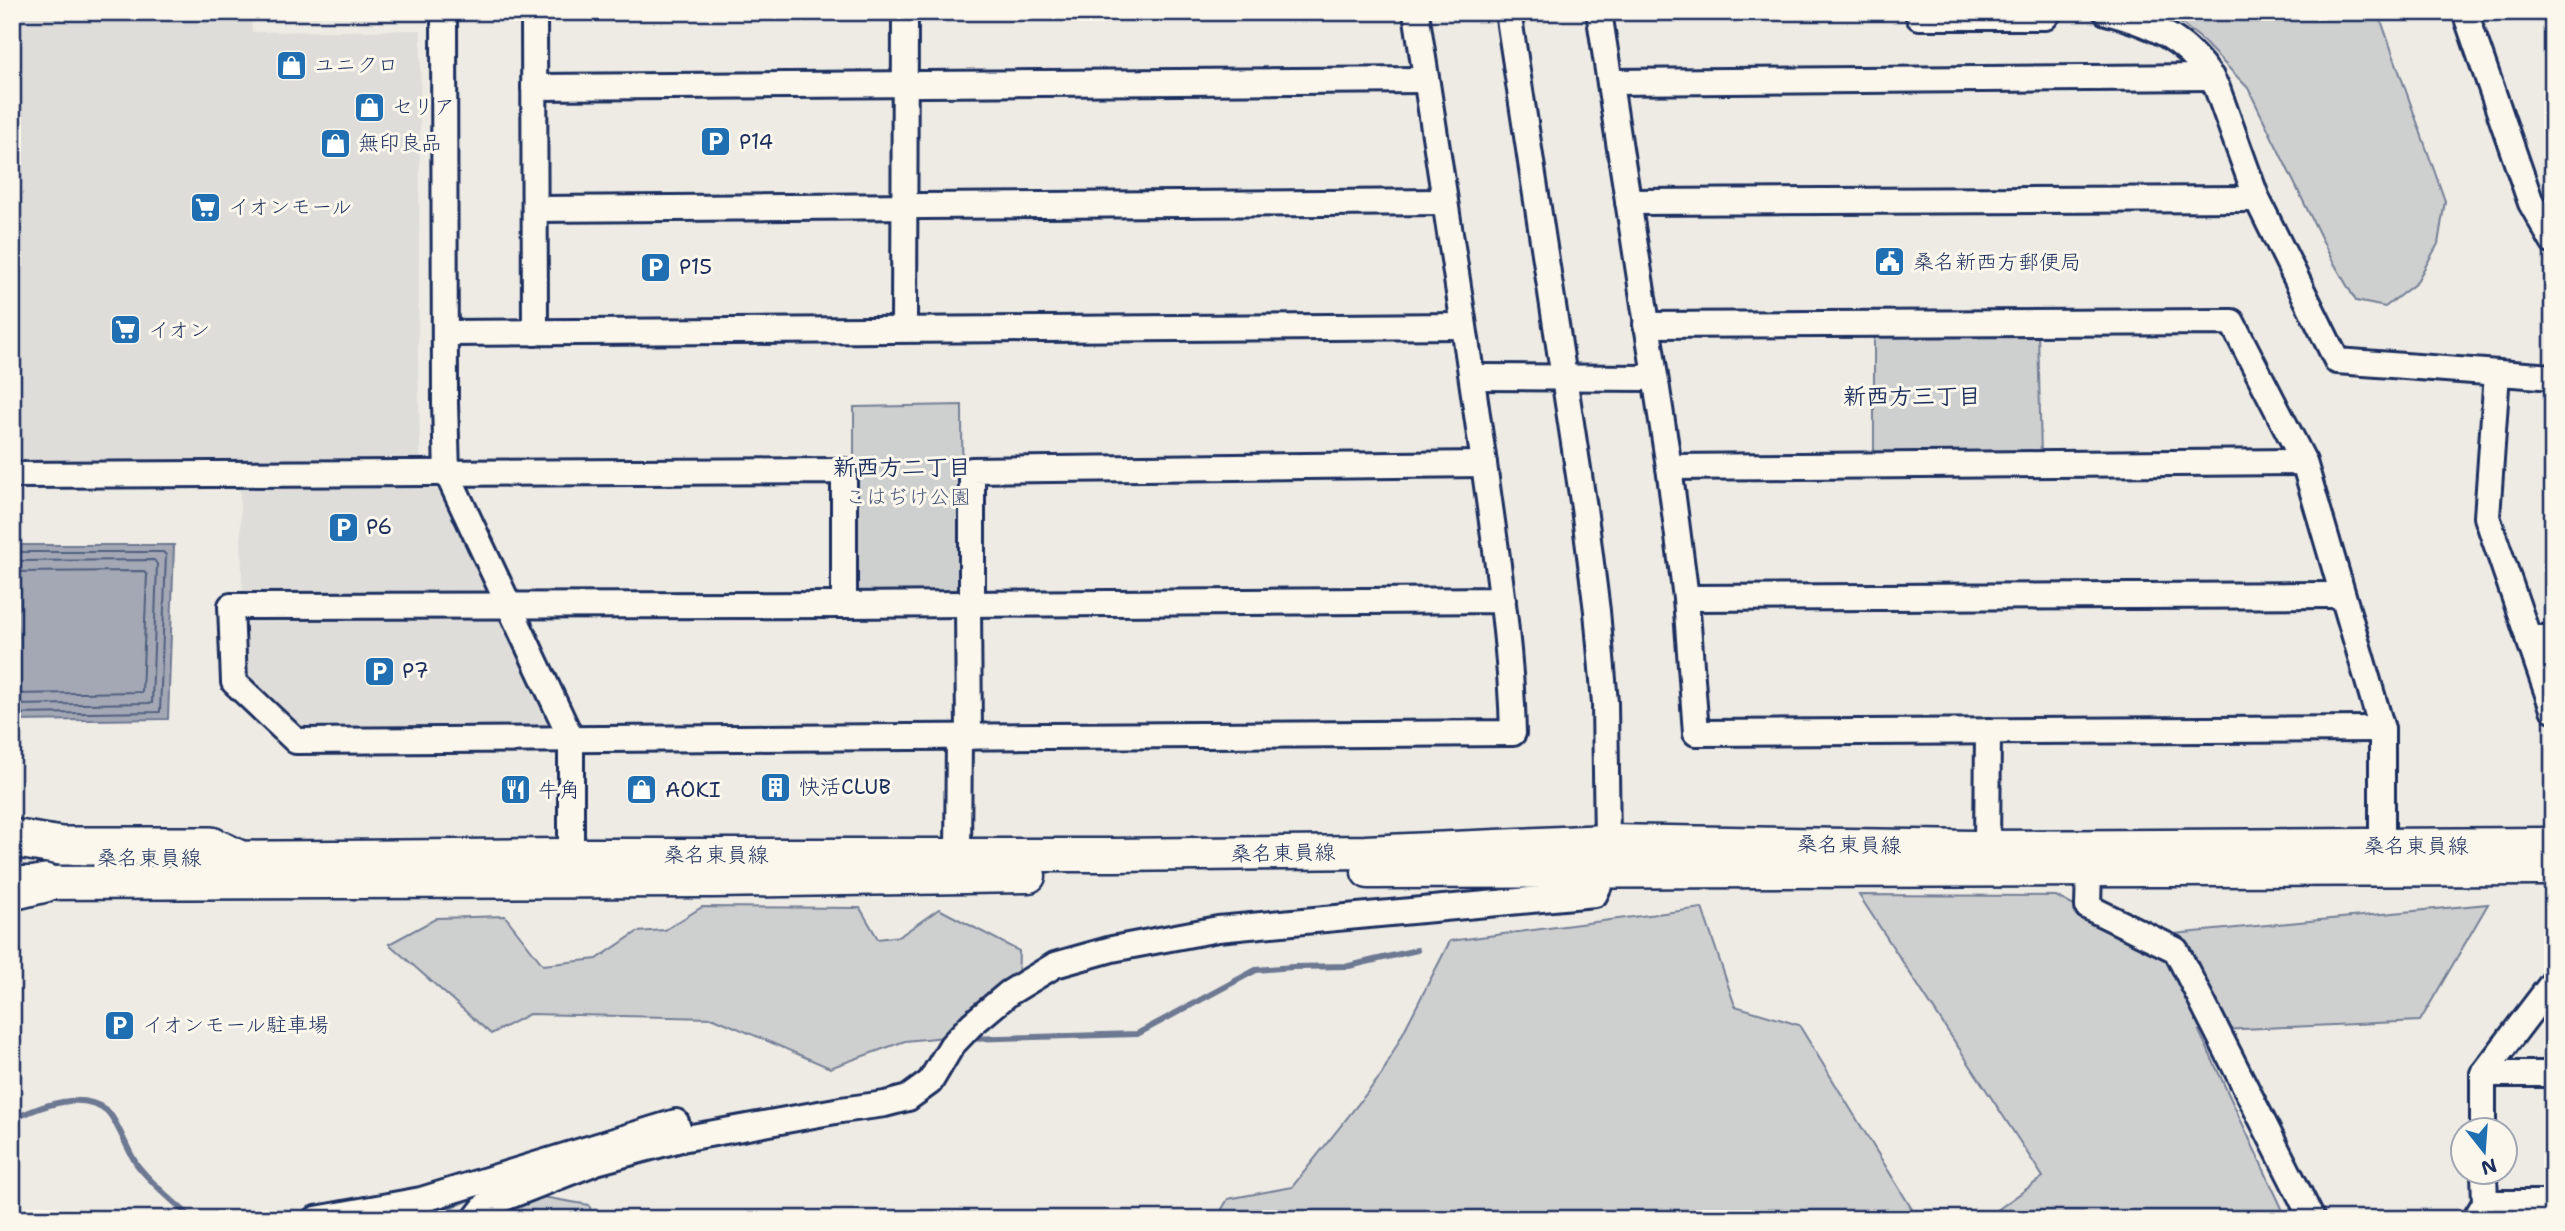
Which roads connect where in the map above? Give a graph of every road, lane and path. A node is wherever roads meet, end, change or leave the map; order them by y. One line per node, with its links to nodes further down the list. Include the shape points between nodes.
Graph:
1 (444, 12): 25 (street)
2 (534, 12): 15 (street)
3 (905, 12): 14 (street)
4 (1416, 12): 12 (street)
5 (1508, 12): 30 (street)
6 (1599, 12): 13 (street)
7 (1919, 12): 8 (street, via 1919,16 2045,17)
8 (2049, 12)
9 (2106, 12): 11 (street, via 2166,33 2194,55)
10 (2465, 12): 21 (street, via 2531,203)
11 (2211, 77): 13 (street); 16 (street)
12 (1426, 80): 14 (street); 17 (street)
13 (1610, 82): 18 (street)
14 (904, 85): 15 (street); 19 (street)
15 (534, 86): 20 (street)
16 (2258, 199): 18 (street); 27 (street, via 2337,362)
17 (1445, 202): 19 (street); 23 (street)
18 (1628, 202): 22 (street)
19 (905, 207): 20 (street); 24 (street)
20 (536, 209): 26 (street)
21 (2553, 242)
22 (1646, 325): 31 (street); 32 (street, via 2232,322)
23 (1462, 326): 24 (street); 28 (street)
24 (904, 329): 26 (street)
25 (444, 333): 26 (street); 35 (street)
26 (536, 333)
27 (2497, 373): 29 (street); 43 (street, via 2487,517)
28 (1472, 377): 30 (street); 33 (street)
29 (2553, 377)
30 (1564, 379): 31 (street); 54 (street, via 1584,508 1606,714)
31 (1654, 379): 34 (street)
32 (2304, 462): 34 (street); 37 (street)
33 (1484, 464): 39 (street); 40 (street, via 971,470)
34 (1668, 467): 38 (street)
35 (447, 473): 36 (street); 41 (street); 42 (street, via 844,471)
36 (12, 475)
37 (2342, 595): 38 (street); 45 (street)
38 (1686, 598): 46 (street, via 1696,733)
39 (1503, 600): 40 (street); 47 (street, via 1513,733)
40 (970, 604): 42 (street); 47 (street)
41 (509, 605): 42 (street); 48 (street); 48 (street, via 231,606 234,682 296,741)
42 (844, 605)
43 (2540, 638): 44 (street)
44 (2553, 709)
45 (2382, 729): 46 (street); 51 (street)
46 (1988, 731): 52 (street)
47 (964, 737): 48 (street); 53 (street)
48 (571, 738): 57 (street)
49 (12, 838): 60 (highway)
50 (2553, 844): 51 (main road, 桑名東員線)
51 (2382, 846): 52 (main road, 桑名東員線)
52 (1987, 847): 54 (main road, 桑名東員線)
53 (958, 854): 54 (main road, 桑名東員線); 57 (main road, 桑名東員線)
54 (1606, 856): 57 (main road, 桑名東員線, via 1248,873 715,881 683,873 584,873 575,862); 59 (main road, 桑名東員線, via 1787,872); 65 (street, via 1595,894 1218,929 1111,949 1055,965 1009,993 972,1024 952,1045 930,1082 908,1098)
55 (12, 858): 60 (main road)
56 (217, 861): 57 (main road, 桑名東員線); 60 (highway)
57 (571, 868)
58 (2553, 869): 59 (main road, 桑名東員線)
59 (2089, 870): 71 (street, via 2088,907 2176,950)
60 (42, 874)
61 (2553, 982): 62 (street)
62 (2483, 1074): 63 (street); 64 (street)
63 (2553, 1074)
64 (2483, 1116)
65 (678, 1130): 69 (street, via 421,1200); 70 (street, via 486,1205)
66 (2482, 1186): 68 (street)
67 (2553, 1203): 68 (street)
68 (2480, 1211): 72 (street)
69 (316, 1219)
70 (475, 1219)
71 (2312, 1219)
72 (2507, 1219)

